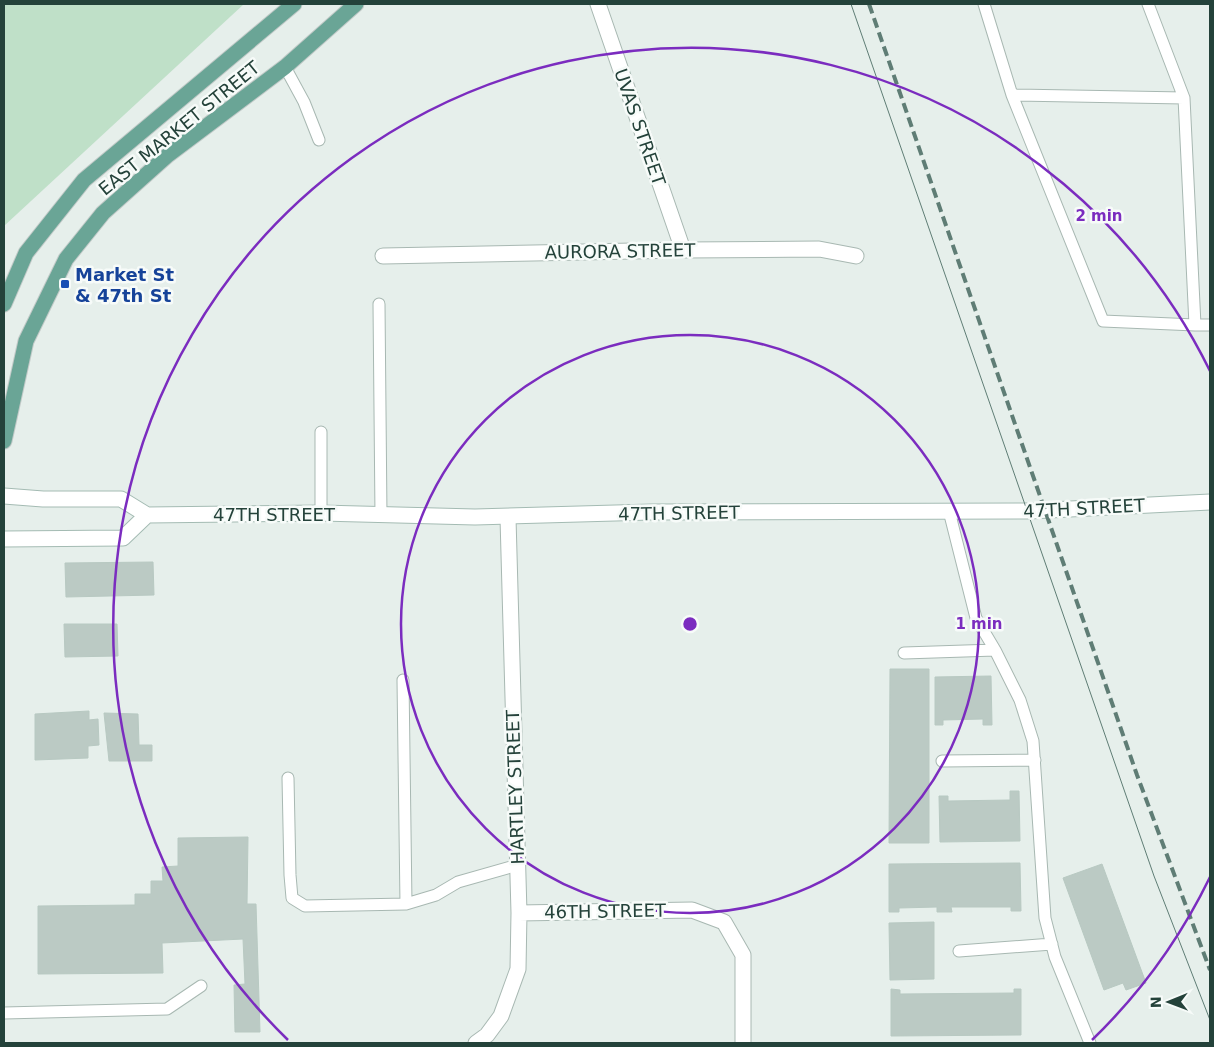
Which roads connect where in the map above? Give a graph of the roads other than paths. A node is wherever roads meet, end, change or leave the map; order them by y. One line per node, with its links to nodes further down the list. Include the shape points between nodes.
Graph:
1 (294, 4): 13 (main road, EAST MARKET STREET, via 84,180 26,253)
2 (356, 4): 6 (main road, EAST MARKET STREET)
3 (598, 4): 10 (street, UVAS STREET)
4 (984, 4): 7 (lane)
5 (1148, 4): 8 (lane)
6 (285, 67): 9 (lane); 18 (main road, EAST MARKET STREET, via 168,155 103,213 66,259 26,341)
7 (1012, 95): 8 (lane); 15 (lane, via 1103,321)
8 (1184, 98): 15 (lane)
9 (319, 140)
10 (683, 250): 11 (street, AURORA STREET); 12 (street, AURORA STREET, via 819,249)
11 (383, 256)
12 (856, 256)
13 (4, 304)
14 (379, 304): 24 (lane)
15 (1195, 325): 16 (lane)
16 (1210, 325)
17 (321, 432): 22 (lane)
18 (4, 442)
19 (4, 496): 23 (street, via 121,499)
20 (1210, 502): 21 (street, 47TH STREET, via 1030,511)
21 (949, 511): 25 (street, 47TH STREET, via 651,512); 27 (lane, via 976,618)
22 (321, 513): 23 (street, 47TH STREET); 24 (street, 47TH STREET)
23 (147, 515): 26 (street, via 123,538)
24 (381, 516): 25 (street, 47TH STREET)
25 (508, 518): 33 (street, HARTLEY STREET)
26 (4, 539)
27 (995, 650): 28 (lane); 30 (lane, via 1020,700 1033,741)
28 (904, 652)
29 (403, 680): 34 (lane)
30 (1035, 760): 31 (lane); 36 (lane, via 1045,918)
31 (942, 761)
32 (288, 778): 34 (lane, via 292,898 305,906)
33 (518, 866): 34 (lane, via 458,882 436,895); 35 (street, HARTLEY STREET)
34 (406, 904)
35 (519, 912): 40 (street, HARTLEY STREET, via 518,970 501,1016 487,1035); 41 (street, 46TH STREET, via 692,910 724,922 743,955)
36 (1052, 944): 37 (lane); 42 (lane)
37 (959, 951)
38 (201, 986): 39 (lane, via 166,1009)
39 (4, 1013)
40 (476, 1043)
41 (743, 1043)
42 (1090, 1043)

